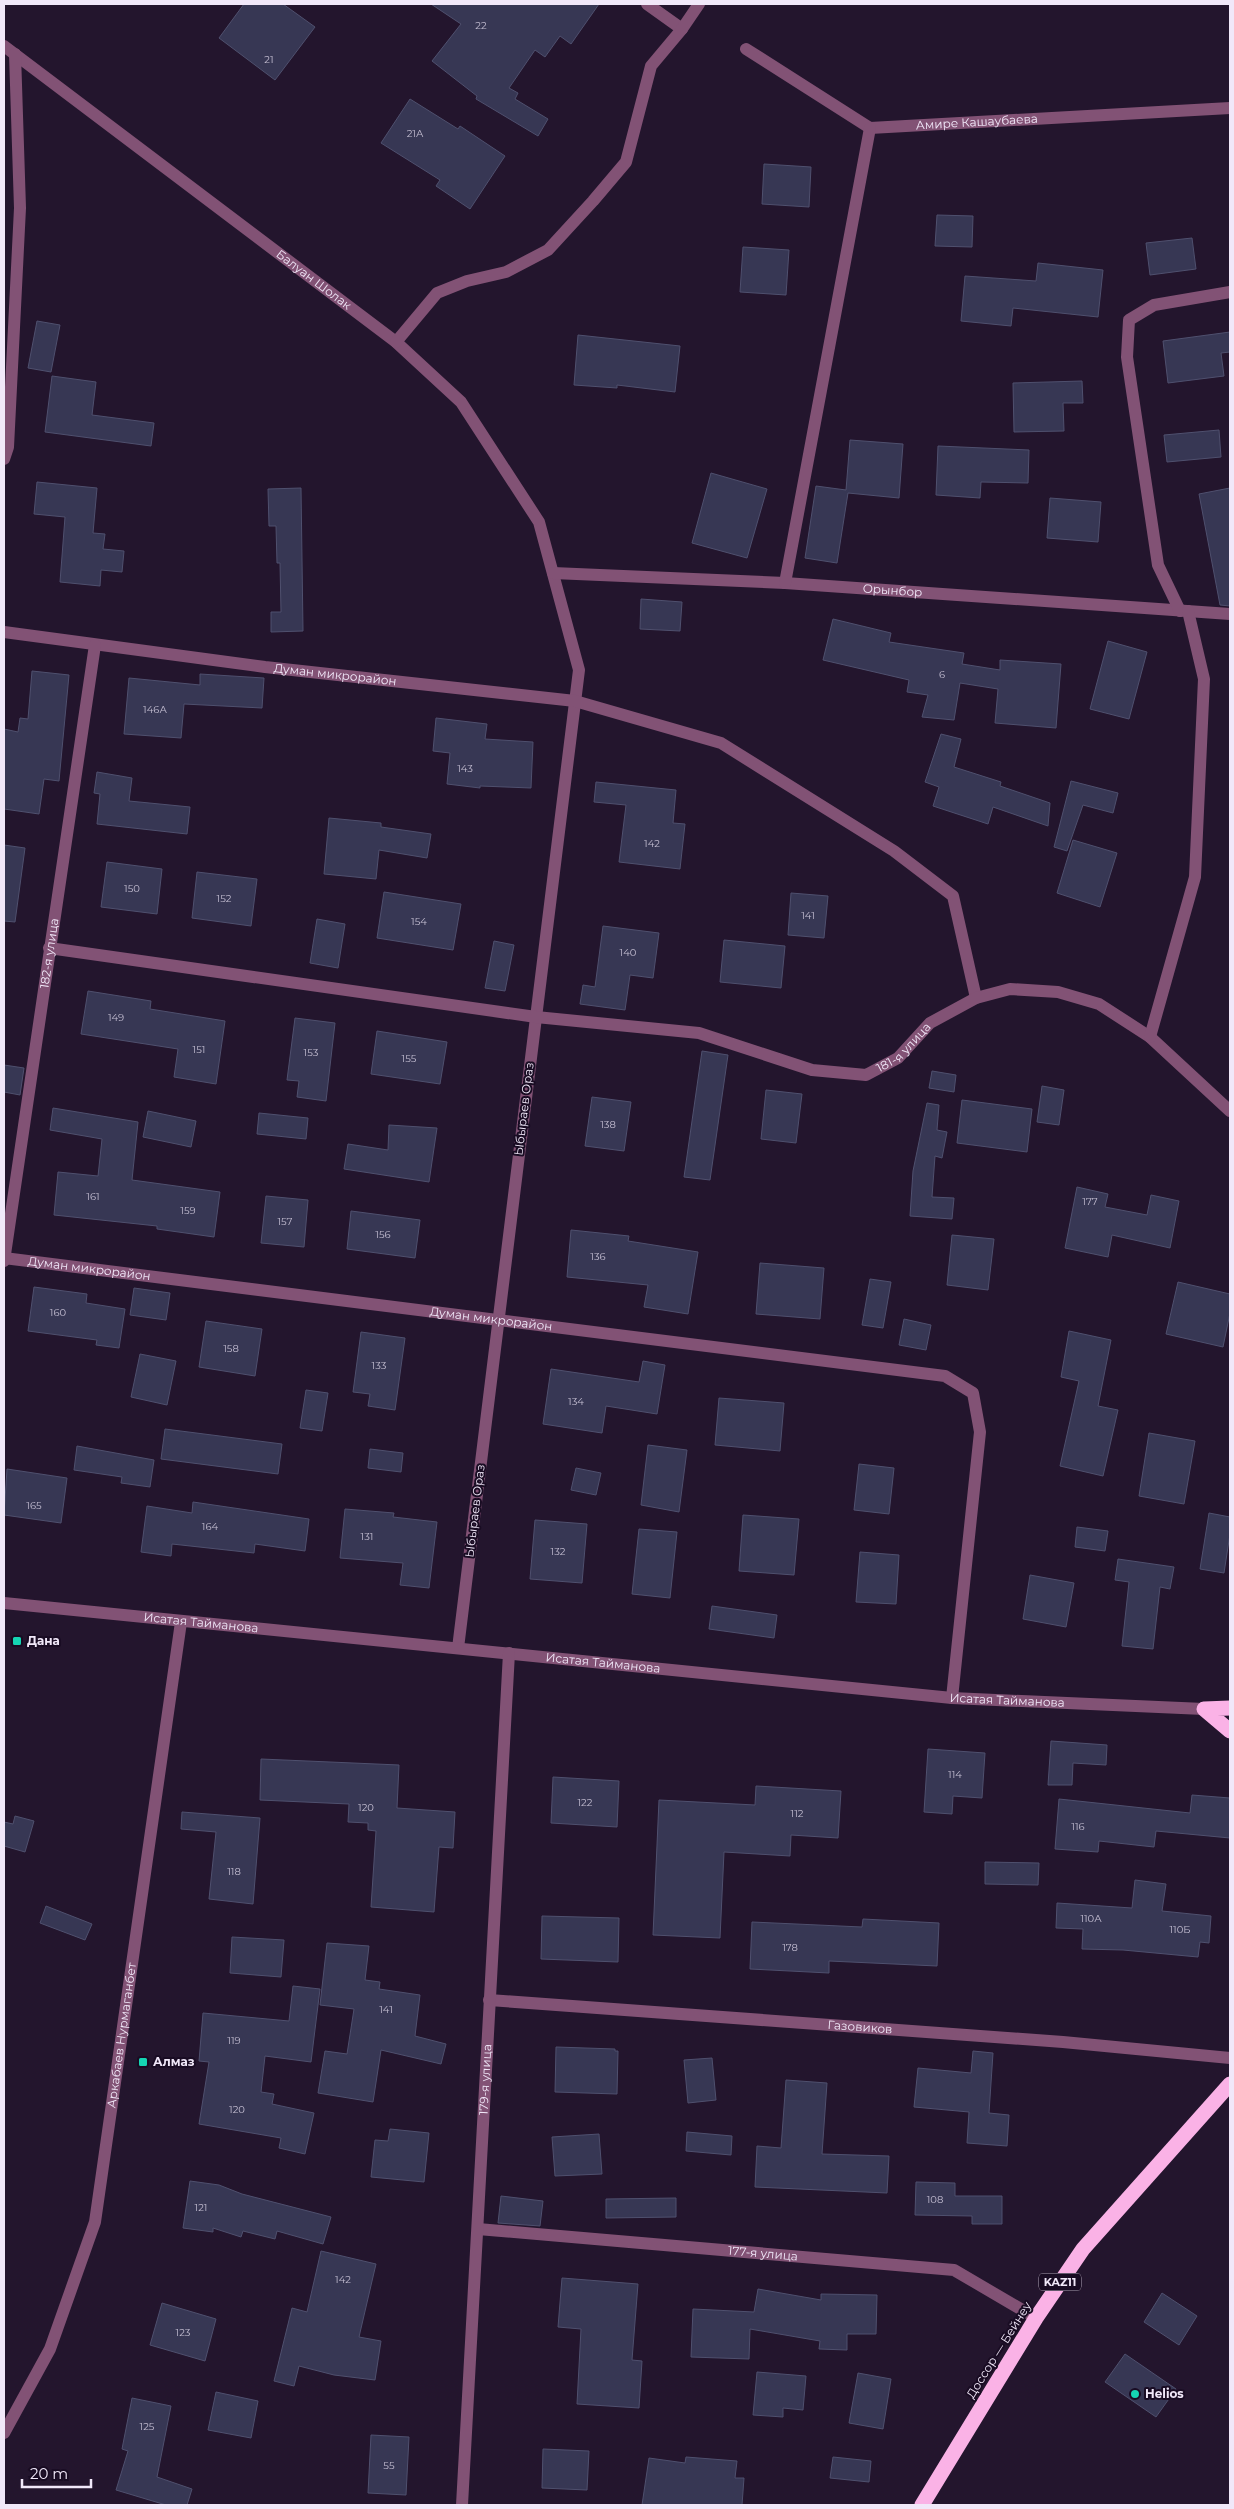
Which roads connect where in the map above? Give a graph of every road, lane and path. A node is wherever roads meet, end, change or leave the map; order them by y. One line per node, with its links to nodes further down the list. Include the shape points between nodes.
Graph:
1 (647, 4): 3 (street)
2 (699, 4): 3 (street)
3 (682, 29): 10 (street, via 651,66 626,162 587,208 548,250 506,272 467,281 437,293)
4 (4, 46): 6 (street, Балуан Шолак)
5 (746, 49): 8 (street)
6 (15, 54): 10 (street, Балуан Шолак); 11 (street, via 20,208 8,447)
7 (1230, 108): 8 (street, Амире Кашаубаева)
8 (870, 128): 13 (street)
9 (1230, 292): 14 (street, via 1154,305 1129,320 1127,358 1158,565)
10 (396, 342): 12 (street, Балуан Шолак, via 461,402 539,522)
11 (4, 459)
12 (553, 573): 13 (street, Орынбор); 18 (street, Ыбыраев Ораз, via 578,670)
13 (785, 583): 14 (street, Орынбор)
14 (1184, 611): 15 (street, Орынбор); 22 (street, via 1204,679 1195,877)
15 (1230, 614)
16 (4, 632): 17 (street, Думан микрорайон)
17 (95, 645): 18 (street, Думан микрорайон); 19 (street, 182-я улица)
18 (575, 701): 20 (street, Думан микрорайон, via 721,743 894,852 953,896); 21 (street, Ыбыраев Ораз)
19 (49, 948): 21 (street); 24 (street, 182-я улица)
20 (976, 998): 21 (street, 181-я улица, via 930,1023 898,1058 866,1075 812,1070 700,1033); 22 (street, 181-я улица, via 1010,989 1058,992 1099,1004)
21 (536, 1016): 25 (street, Ыбыраев Ораз)
22 (1150, 1037): 23 (street, 181-я улица)
23 (1230, 1111)
24 (4, 1259): 25 (street, Думан микрорайон)
25 (498, 1322): 28 (street, Ыбыраев Ораз); 30 (street, Думан микрорайон, via 945,1376 973,1393 980,1432)
26 (4, 1602): 27 (street, Исатая Тайманова)
27 (181, 1622): 28 (street, Исатая Тайманова); 39 (street, Аркабаев Нурмаганбет, via 95,2222 50,2349)
28 (458, 1648): 29 (street, Исатая Тайманова)
29 (509, 1653): 30 (street, Исатая Тайманова); 34 (street, 179-я улица)
30 (952, 1698): 32 (street, Исатая Тайманова)
31 (1230, 1708): 32 (highway)
32 (1204, 1709): 33 (highway)
33 (1230, 1731)
34 (489, 2000): 35 (street, Газовиков, via 1063,2042); 37 (street, 179-я улица)
35 (1230, 2058)
36 (1230, 2084): 38 (highway, Доссор — Бейнеу / KAZ11, via 1083,2248)
37 (478, 2229): 38 (street, 177-я улица, via 954,2270); 40 (street, 179-я улица)
38 (1036, 2318): 41 (highway, Доссор — Бейнеу / KAZ11)
39 (4, 2433)
40 (462, 2505)
41 (922, 2505)

